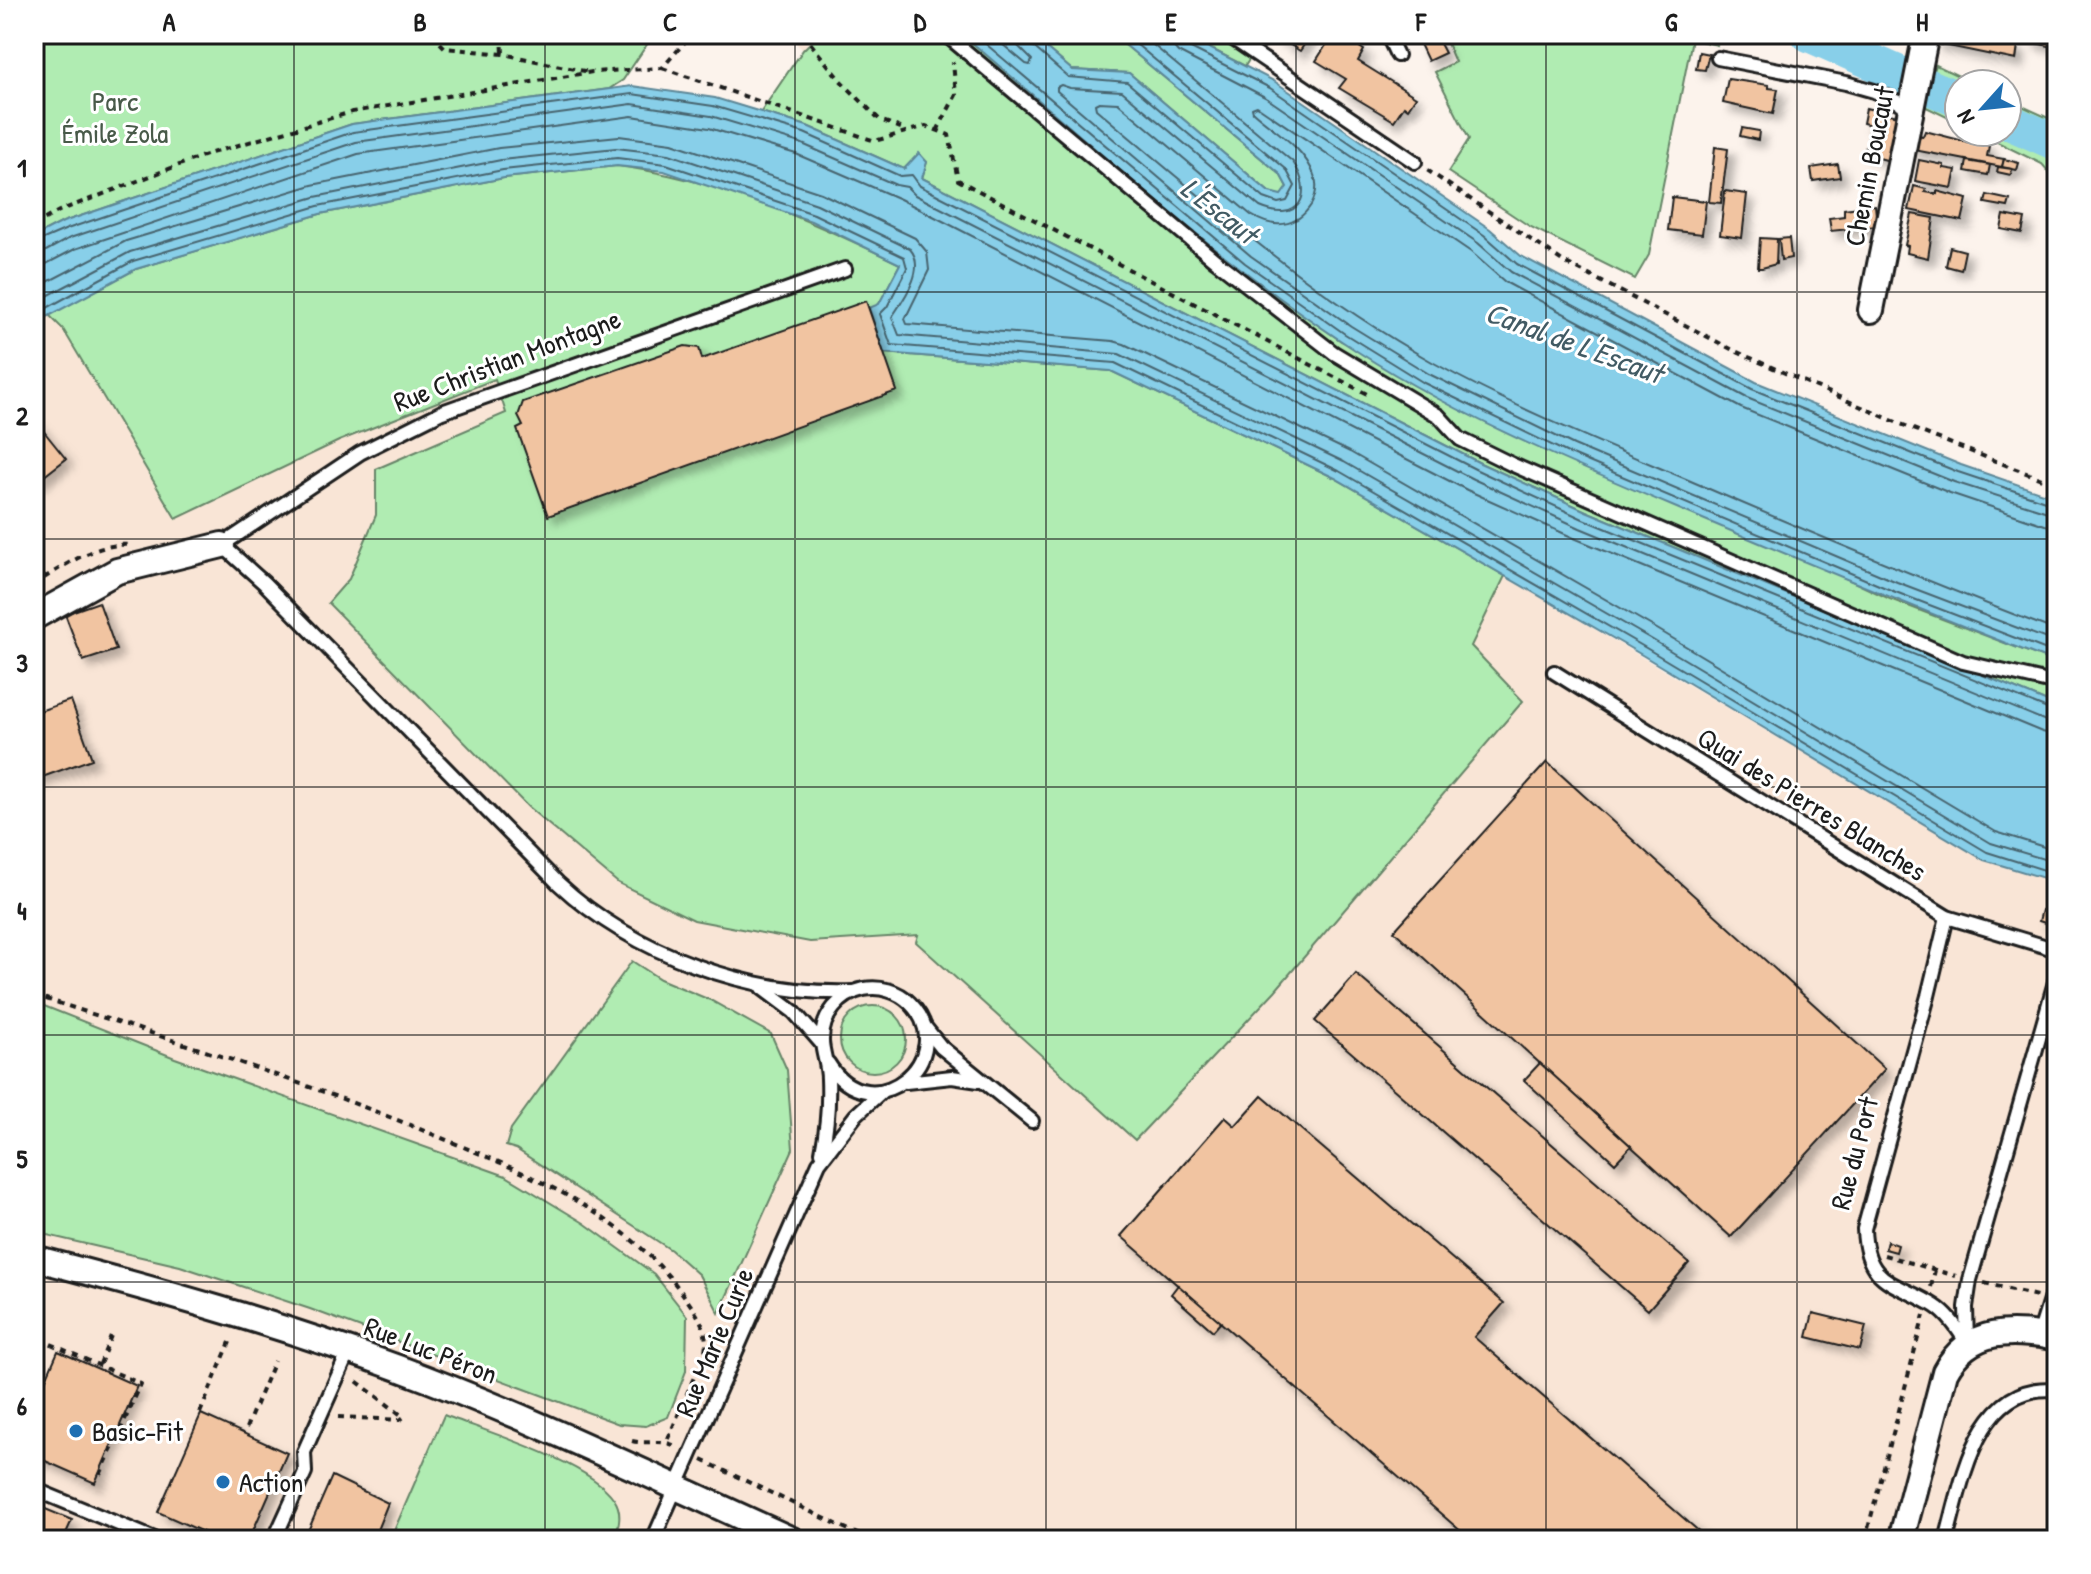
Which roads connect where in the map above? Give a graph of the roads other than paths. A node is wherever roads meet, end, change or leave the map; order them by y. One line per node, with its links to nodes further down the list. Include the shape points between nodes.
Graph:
1 (945, 34): 14 (lane, via 1228,271 1334,353 1439,416 1460,439 1963,662)
2 (1226, 34): 8 (lane)
3 (1387, 34): 5 (lane)
4 (1924, 45): 7 (street, Chemin Boucaut)
5 (1397, 55)
6 (1718, 58): 7 (lane, via 1846,83)
7 (1911, 108): 10 (street, Chemin Boucaut)
8 (1415, 162)
9 (845, 269): 11 (lane, Rue Christian Montagne, via 432,416 360,453)
10 (1871, 310)
11 (222, 545): 12 (street, Rue Christian Montagne, via 117,571); 18 (lane, via 589,911 665,954)
12 (34, 617)
13 (1554, 672): 15 (lane, Quai des Pierres Blanches)
14 (2057, 684)
15 (1947, 917): 16 (lane, Quai des Pierres Blanches); 31 (lane, Rue du Port, via 1864,1229 1866,1250 1877,1272 1950,1319)
16 (2057, 950)
17 (2057, 975): 31 (lane, via 1970,1280)
18 (748, 981): 19 (lane, via 808,992); 21 (lane, via 782,1001)
19 (854, 992): 20 (lane, via 871,988 895,993); 21 (lane, via 830,1013)
20 (923, 1024): 23 (lane, via 922,1058); 24 (lane)
21 (822, 1044): 22 (lane)
22 (828, 1063): 25 (lane, via 850,1086); 27 (lane, Rue Marie Curie)
23 (903, 1082): 24 (lane, via 945,1077); 25 (lane)
24 (981, 1082): 26 (lane)
25 (882, 1091): 27 (lane, Rue Marie Curie, via 846,1126)
26 (1032, 1121)
27 (819, 1163): 34 (lane, Rue Marie Curie)
28 (34, 1258): 32 (street, Rue Luc Péron, via 182,1296)
29 (2057, 1278): 30 (lane)
30 (2048, 1336): 31 (street, via 2009,1332)
31 (1967, 1344): 40 (street, via 1945,1372)
32 (349, 1351): 34 (street, Rue Luc Péron, via 529,1420); 37 (lane, via 304,1452 305,1472)
33 (2057, 1390): 41 (lane, via 2016,1396 1995,1413 1973,1448)
34 (677, 1486): 38 (lane, Rue Marie Curie); 39 (street, Rue Luc Péron)
35 (34, 1489): 36 (lane)
36 (157, 1540)
37 (274, 1540)
38 (653, 1540)
39 (792, 1540)
40 (1901, 1540)
41 (1946, 1540)

